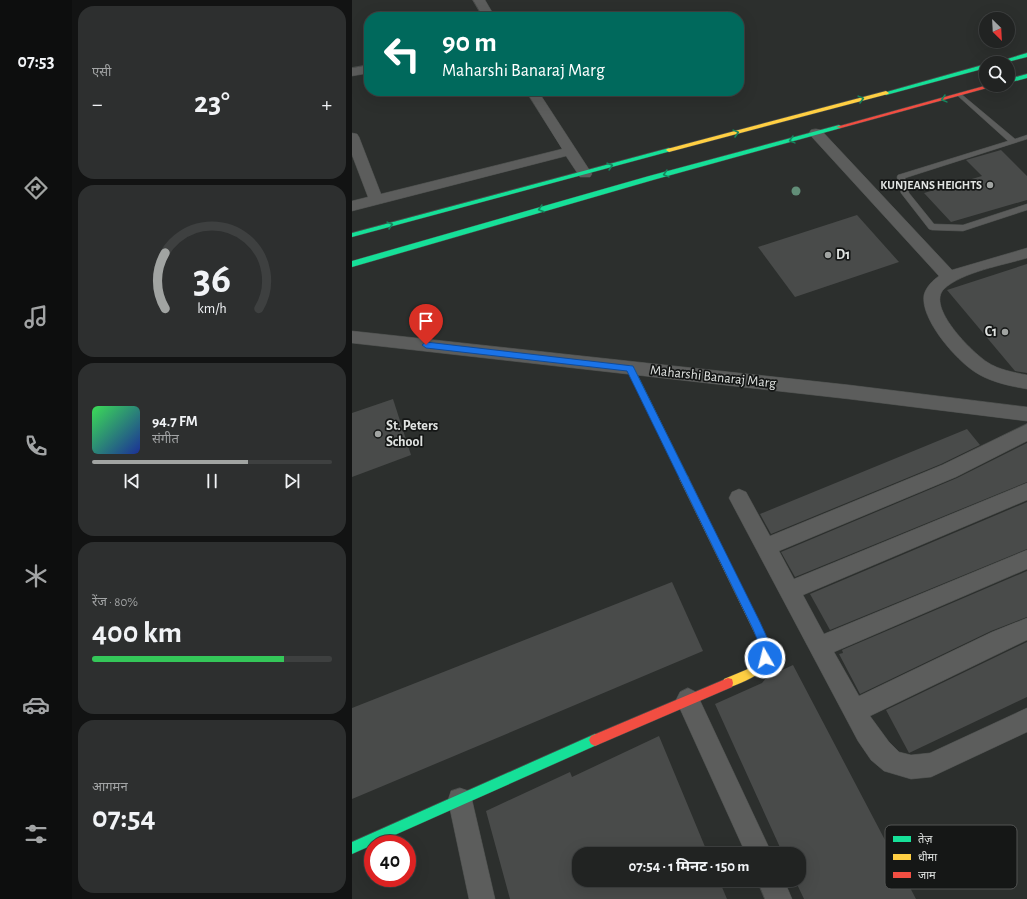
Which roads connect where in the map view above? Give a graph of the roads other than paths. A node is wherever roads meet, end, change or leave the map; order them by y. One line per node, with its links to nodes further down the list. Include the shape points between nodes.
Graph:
1 (479, 0): 2 (street)
2 (486, 12)
3 (1027, 55): 4 (street)
4 (1015, 58)
5 (979, 68): 18 (street, one-way to 5)
6 (364, 69): 7 (street)
7 (352, 72)
8 (1027, 76): 9 (street)
9 (1015, 80)
10 (979, 90): 11 (street)
11 (960, 95): 13 (street, one-way to 13); 16 (lane)
12 (535, 96): 17 (street)
13 (816, 133): 24 (street, one-way to 24); 25 (street)
14 (352, 137): 19 (street)
15 (1027, 137): 16 (lane)
16 (1013, 141): 21 (lane, via 901,177 905,193 932,227 963,228)
17 (569, 152): 18 (street); 19 (street)
18 (585, 174): 22 (street, one-way to 18)
19 (376, 200): 20 (street)
20 (352, 206)
21 (1027, 207)
22 (352, 235)
23 (1027, 253): 25 (street)
24 (352, 264)
25 (950, 278): 28 (street, via 937,286 931,301 938,321 949,336 980,366 996,375)
26 (352, 337): 27 (street, Maharshi Banaraj Marg)
27 (630, 368): 29 (street, Maharshi Banaraj Marg); 38 (street, via 765,644 765,658 752,673)
28 (1027, 382)
29 (1027, 414)
30 (1027, 432): 33 (street, via 949,471)
31 (1027, 491): 35 (street)
32 (739, 498): 33 (street)
33 (766, 547): 35 (street)
34 (1027, 559): 37 (street)
35 (789, 591): 37 (street)
36 (1027, 629): 39 (street)
37 (820, 647): 39 (street)
38 (688, 700): 41 (street); 42 (street)
39 (854, 711): 40 (street, via 880,751 893,762 911,767 931,765)
40 (1027, 720)
41 (460, 800): 43 (street); 45 (street)
42 (755, 847)
43 (352, 848)
44 (773, 887): 46 (street)
45 (482, 899)
46 (779, 899)

